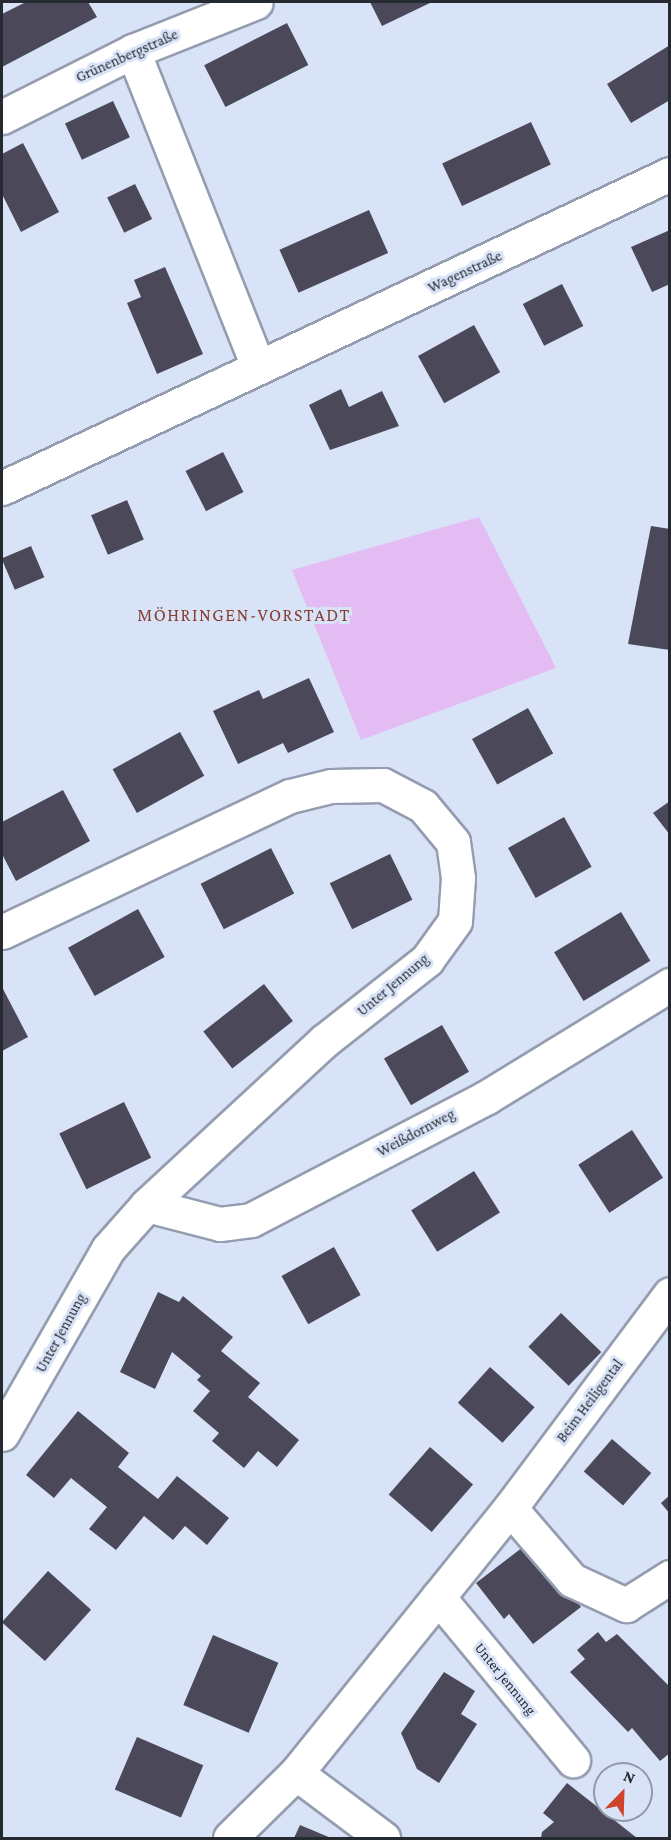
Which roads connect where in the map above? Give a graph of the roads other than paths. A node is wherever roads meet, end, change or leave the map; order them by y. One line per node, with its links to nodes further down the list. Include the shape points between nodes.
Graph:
1 (256, 2): 2 (street, Grünenbergstraße)
2 (133, 51): 3 (street, Grünenbergstraße); 5 (street)
3 (2, 117)
4 (669, 174): 5 (street, Wagenstraße)
5 (258, 366): 6 (street, Wagenstraße)
6 (2, 488)
7 (2, 932): 9 (street, Unter Jennung, via 290,796 331,786 383,785 423,806 453,842 458,879 455,921 427,960 324,1041)
8 (669, 985): 9 (street, Weißdornweg, via 487,1097 251,1220 220,1224)
9 (147, 1205): 11 (street, Unter Jennung, via 108,1249)
10 (669, 1294): 13 (street, Beim Heiligental)
11 (16, 1388): 12 (street, Unter Jennung)
12 (2, 1434)
13 (510, 1508): 14 (street, via 572,1580 626,1605); 15 (street)
14 (669, 1577)
15 (438, 1597): 16 (street, Unter Jennung); 17 (street)
16 (573, 1760)
17 (296, 1773): 18 (street); 19 (street)
18 (230, 1839)
19 (383, 1839)

